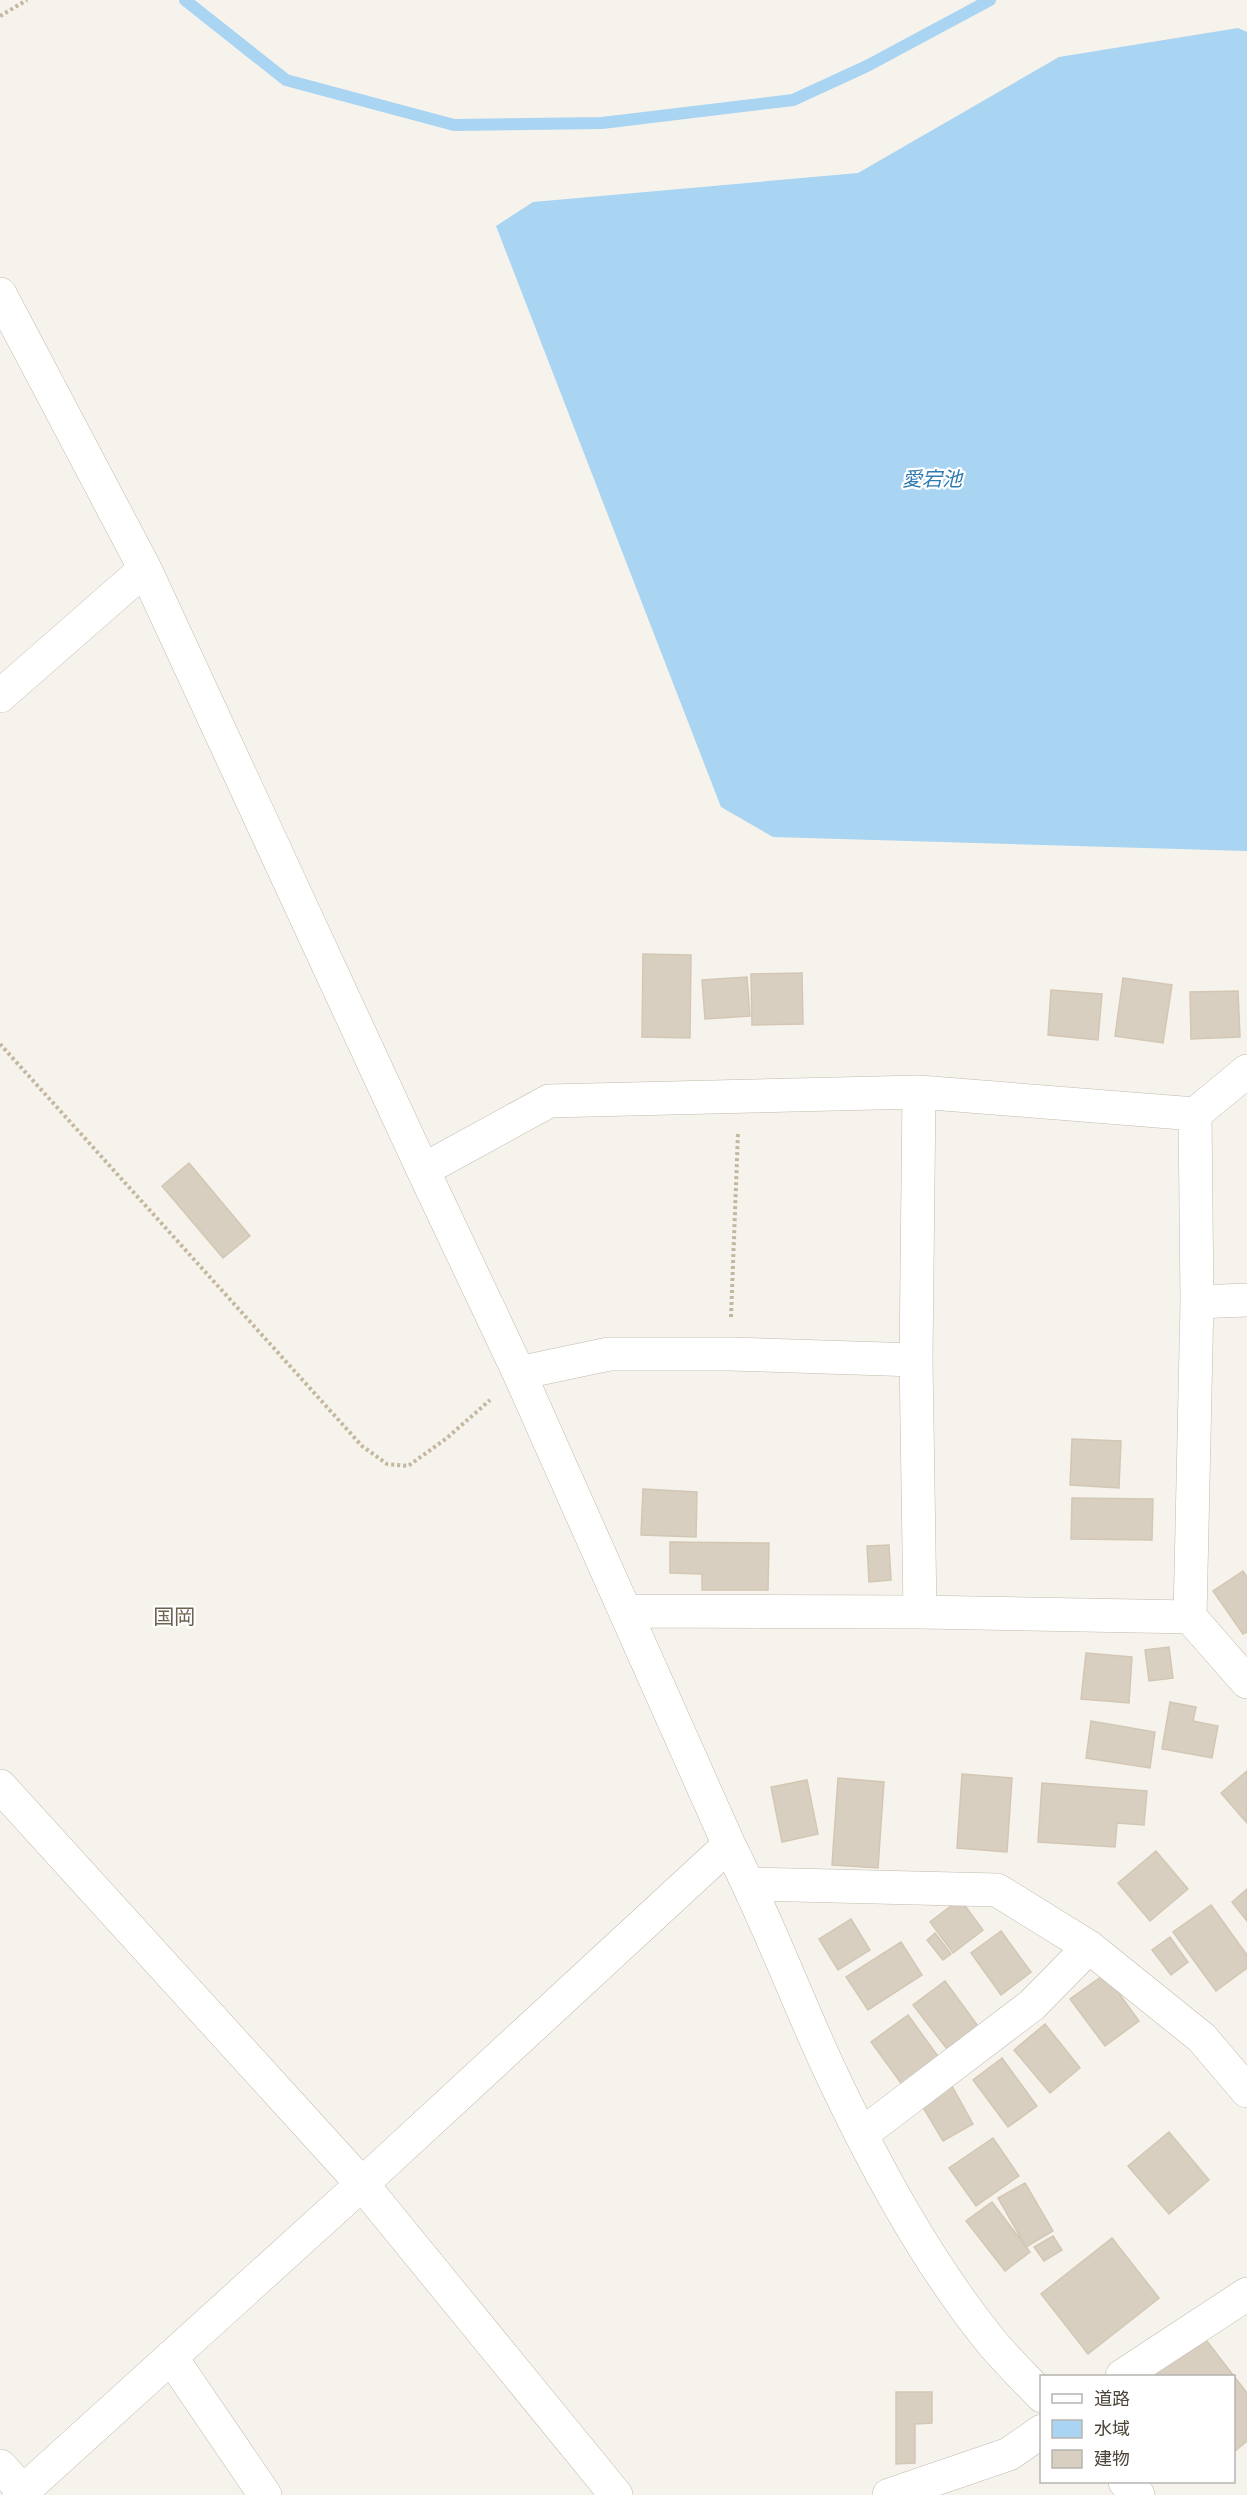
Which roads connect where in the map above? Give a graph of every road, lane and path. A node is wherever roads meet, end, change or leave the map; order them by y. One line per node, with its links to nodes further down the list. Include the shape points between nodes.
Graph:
1 (27, 0): 2 (path)
2 (0, 16)
3 (0, 294): 4 (street)
4 (145, 569): 5 (street); 11 (street)
5 (0, 696)
6 (0, 1044): 16 (path, via 362,1446 387,1464 408,1466 447,1438)
7 (1247, 1071): 10 (street)
8 (919, 1092): 9 (street); 10 (street); 15 (street)
9 (739, 1095): 11 (street, via 549,1101); 14 (path)
10 (1196, 1114): 13 (street)
11 (423, 1170): 16 (street)
12 (1247, 1300): 13 (street)
13 (1197, 1302): 19 (street)
14 (730, 1354): 15 (street); 16 (street, via 609,1354)
15 (916, 1360): 18 (street)
16 (519, 1373): 17 (street)
17 (626, 1611): 18 (street); 22 (street)
18 (920, 1612): 19 (street)
19 (1190, 1617): 20 (street)
20 (1247, 1682)
21 (0, 1786): 27 (street)
22 (729, 1845): 23 (street); 27 (street)
23 (749, 1884): 24 (street, via 997,1890); 26 (street, via 784,1969)
24 (1089, 1947): 25 (street, via 1202,2038); 26 (street, via 1032,2005)
25 (1247, 2091)
26 (862, 2134): 31 (street, via 928,2254 989,2339)
27 (362, 2184): 29 (street); 37 (street)
28 (1247, 2294): 30 (street)
29 (171, 2357): 35 (street); 36 (street)
30 (1124, 2375)
31 (1040, 2395)
32 (1040, 2432): 38 (street, via 1009,2454)
33 (0, 2466): 35 (street)
34 (1127, 2483): 39 (street)
35 (21, 2493)
36 (266, 2495)
37 (616, 2495)
38 (889, 2495)
39 (1138, 2495)

